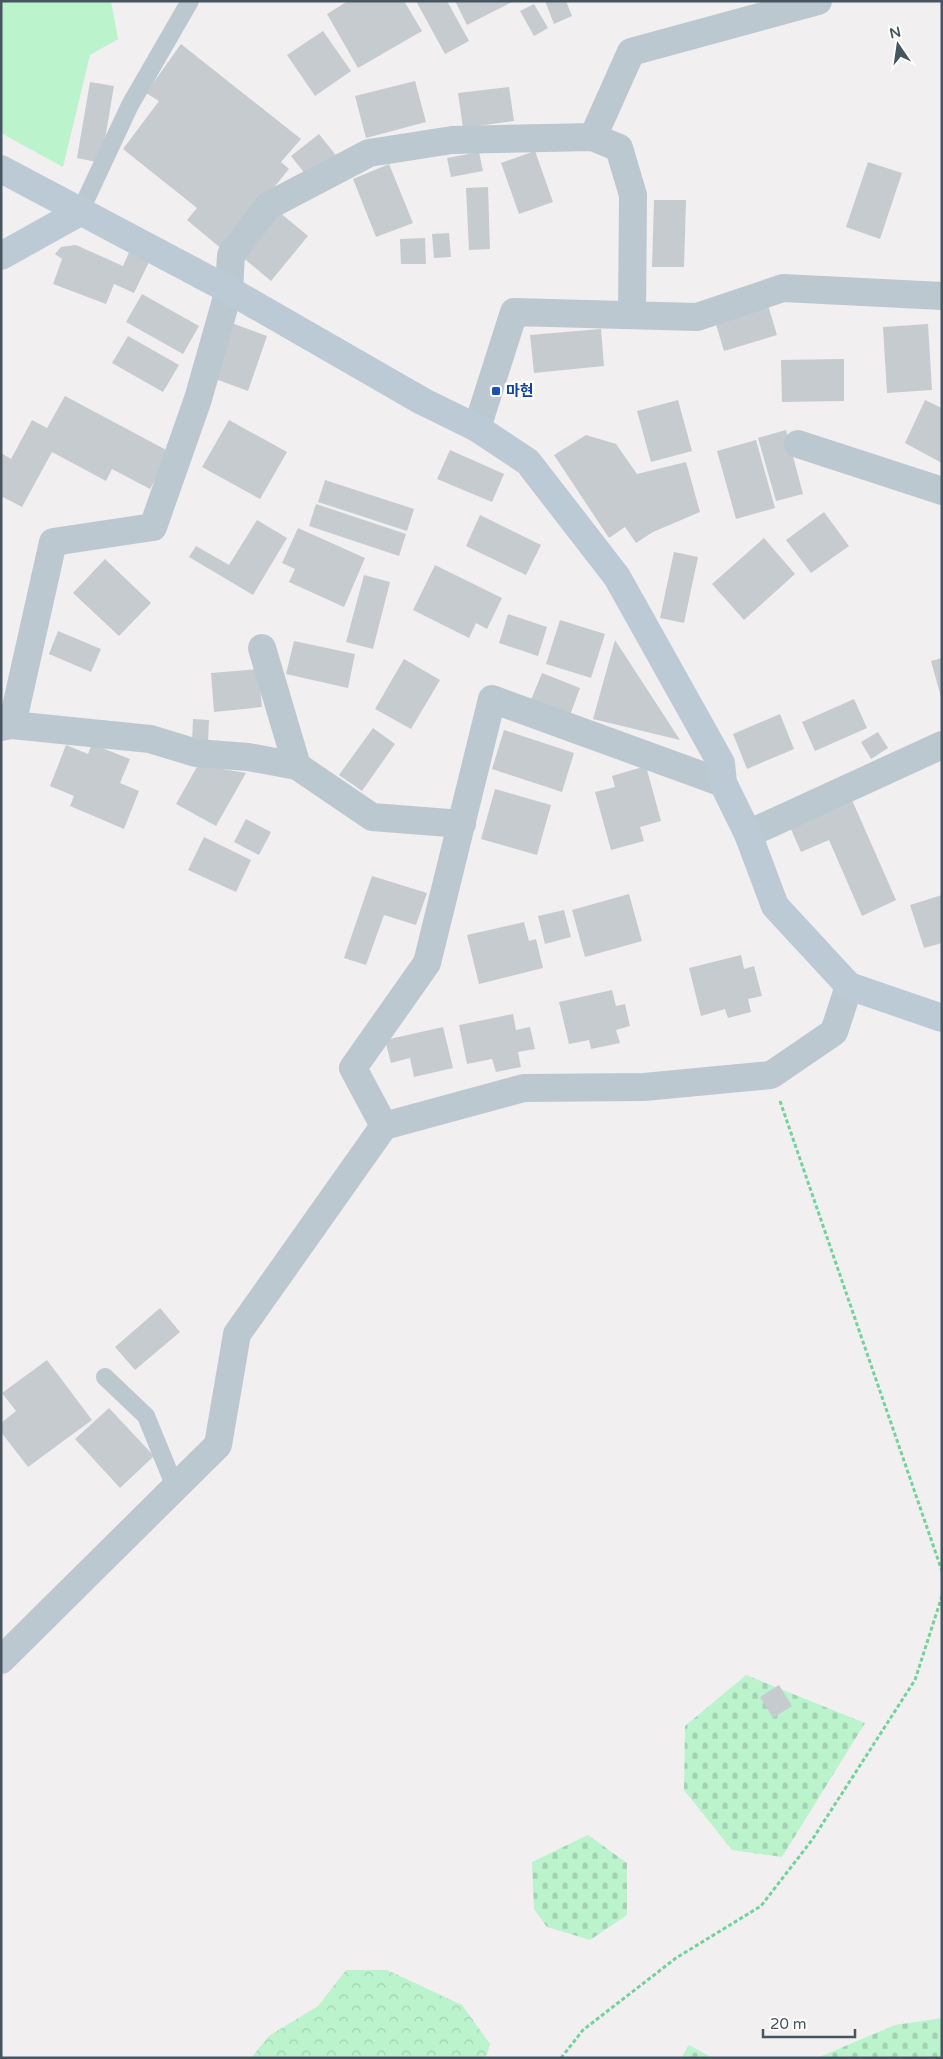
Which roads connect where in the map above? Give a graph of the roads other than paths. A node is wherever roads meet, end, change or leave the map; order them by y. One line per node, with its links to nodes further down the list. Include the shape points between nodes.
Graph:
1 (190, 1): 5 (lane, via 130,105)
2 (818, 1): 3 (street, via 631,52)
3 (593, 137): 7 (street, via 452,140 369,153 268,206 231,255); 9 (street, via 619,148 633,195)
4 (1, 169): 5 (street)
5 (80, 212): 6 (street); 7 (street)
6 (1, 256)
7 (229, 290): 10 (street); 14 (street, via 198,399 153,527 53,542)
8 (942, 296): 9 (street, via 783,288 697,316)
9 (632, 314): 10 (street, via 514,312)
10 (477, 428): 17 (street, via 528,462 617,577 721,763)
11 (798, 444): 12 (street)
12 (942, 492)
13 (262, 648): 16 (street)
14 (6, 726): 16 (street, via 150,739 196,753 248,757)
15 (942, 745): 19 (street)
16 (297, 766): 18 (street, via 372,817)
17 (724, 783): 18 (street, via 492,699); 19 (street)
18 (462, 824): 22 (street, via 427,963 353,1068)
19 (748, 834): 20 (street, via 775,906)
20 (849, 986): 21 (street); 22 (street, via 834,1032 771,1075 644,1087 524,1088)
21 (942, 1018)
22 (384, 1126): 24 (street, via 237,1334 218,1445)
23 (105, 1377): 24 (lane, via 146,1416)
24 (175, 1487): 25 (street)
25 (1, 1660)

